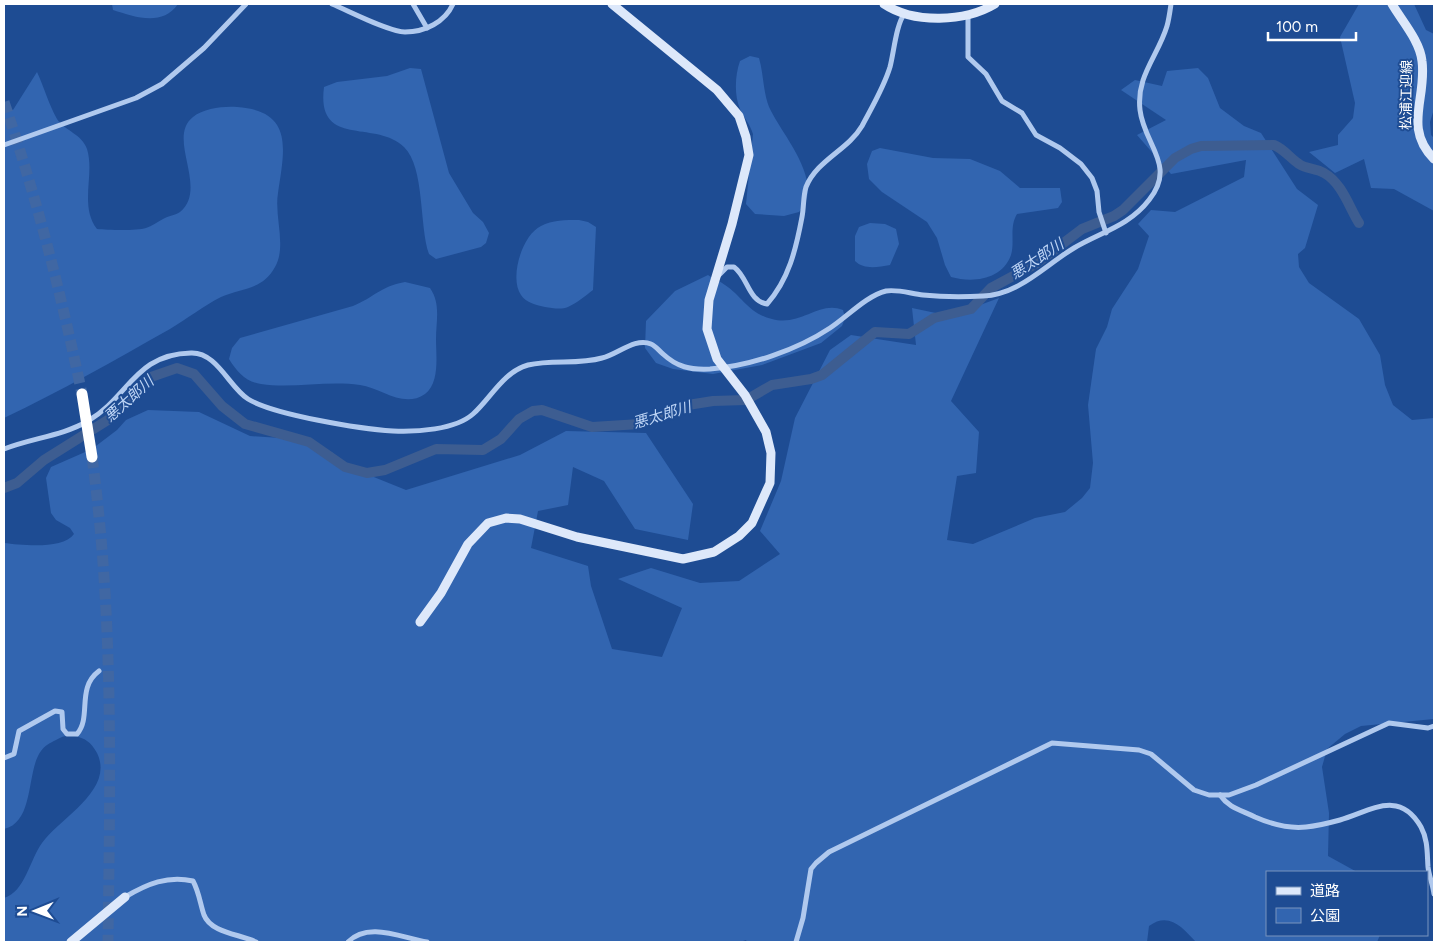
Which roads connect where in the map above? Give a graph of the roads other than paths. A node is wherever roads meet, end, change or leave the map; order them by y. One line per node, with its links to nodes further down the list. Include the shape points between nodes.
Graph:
1 (246, 4): 13 (street, via 204,48 162,84 136,98)
2 (332, 4): 12 (street, via 404,32)
3 (413, 4): 12 (street)
4 (453, 4): 12 (street, via 446,15)
5 (612, 4): 16 (street, via 718,90 739,116 749,156)
6 (884, 4): 10 (street)
7 (995, 4): 11 (street)
8 (1171, 4): 15 (street, via 1167,26 1149,62 1140,91 1142,118 1158,159 1161,178 1149,201 1131,219)
9 (1392, 4): 14 (street, 松浦江迎線, via 1420,51 1423,63 1417,127 1426,151)
10 (905, 13): 11 (street, via 947,19); 16 (street, via 899,20 898,38 885,80 862,126 844,147 819,167 807,187 794,258 778,292 767,304 760,303 734,266 727,267)
11 (968, 15): 15 (street, via 968,57 986,74 1002,101 1022,113 1036,135 1081,164 1092,178)
12 (427, 28)
13 (4, 145)
14 (1434, 160)
15 (1106, 233): 17 (street, via 1074,248 1030,280 999,294 953,297 885,291 810,340)
16 (716, 279): 17 (street, via 709,300 707,328 717,359)
17 (725, 367): 19 (street, via 687,369 674,364 651,344 643,343 596,360 543,362 525,366 506,378 470,417 461,422 393,431 322,421 256,403 239,392 228,376 206,358 192,353 154,360 100,413 74,429); 21 (street, via 757,414 771,453 770,483 752,523 739,536 714,552 683,559 577,537 520,519 488,522 468,544 442,593)
18 (80, 394): 20 (highway)
19 (4, 450)
20 (90, 458)
21 (420, 622)
22 (99, 671): 24 (street, via 89,682 77,734 66,734 62,712 55,711 19,731 14,754)
23 (1434, 726): 25 (street, via 1389,723 1237,793)
24 (4, 758)
25 (1220, 795): 26 (street, via 1229,806 1286,827 1321,825 1368,808 1396,806 1406,811 1421,827); 32 (street, via 1194,790 1151,754 1139,750 1052,743 838,848 816,862 809,876)
26 (1434, 894)
27 (125, 897): 28 (street); 29 (street, via 171,878 193,881 210,924)
28 (71, 942)
29 (256, 942)
30 (348, 942): 31 (street, via 362,932 386,933)
31 (427, 942)
32 (796, 942)

